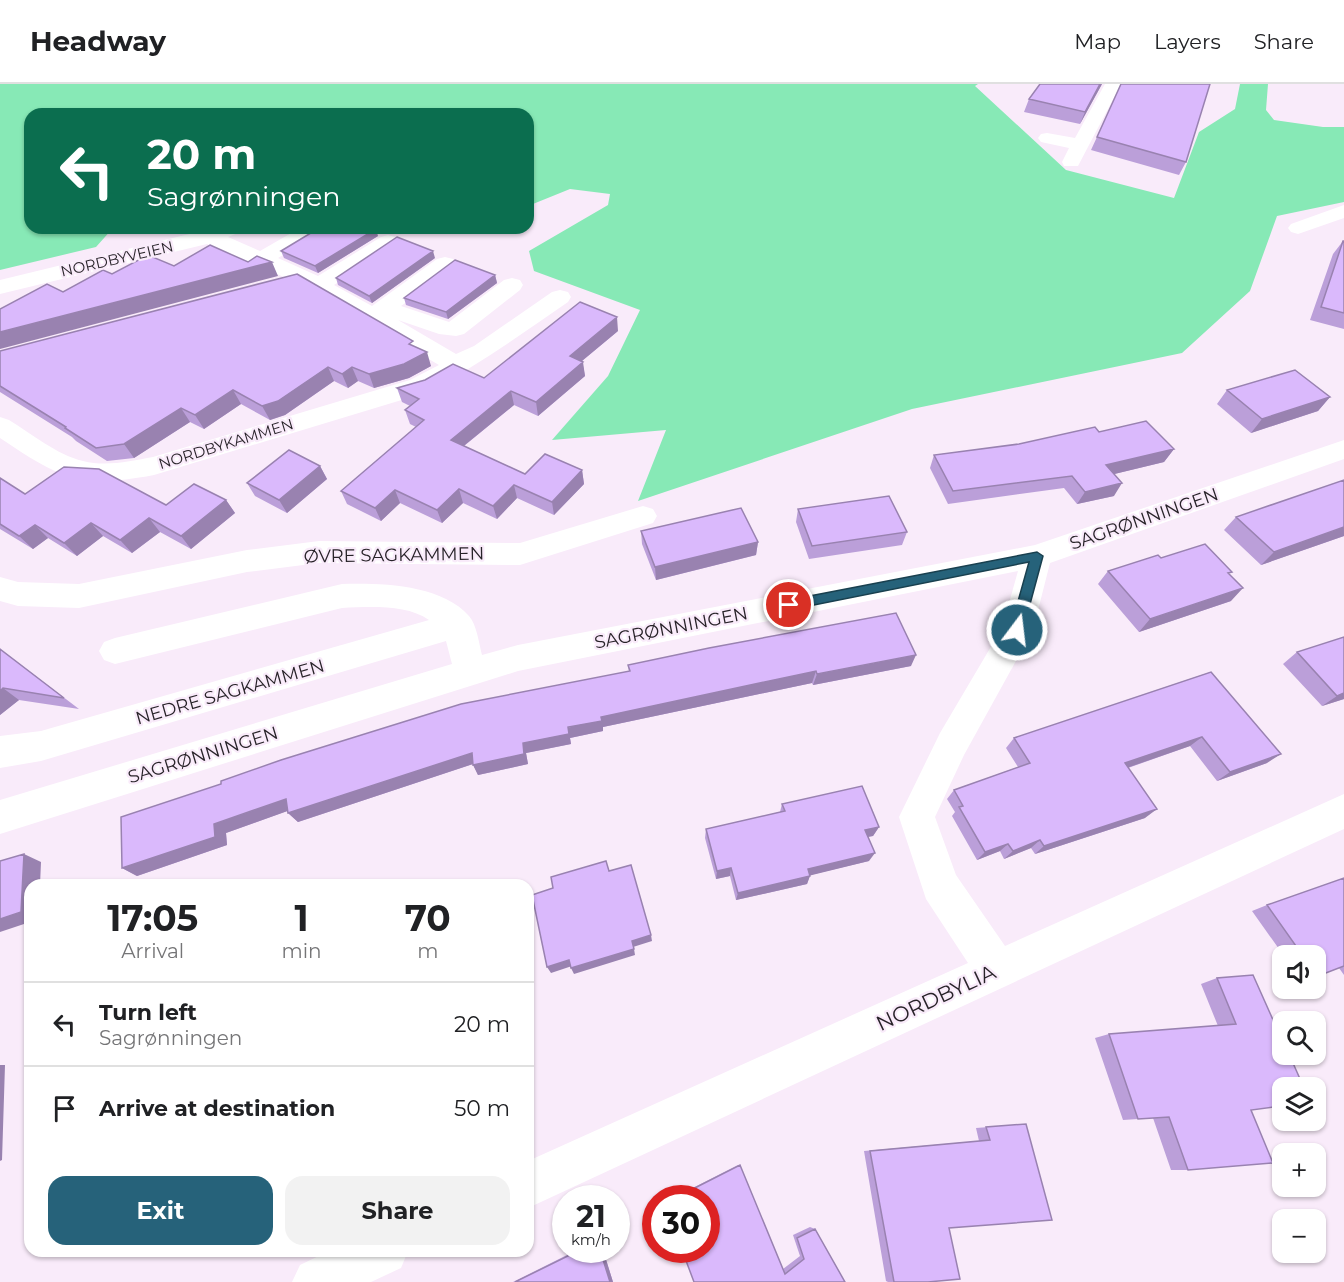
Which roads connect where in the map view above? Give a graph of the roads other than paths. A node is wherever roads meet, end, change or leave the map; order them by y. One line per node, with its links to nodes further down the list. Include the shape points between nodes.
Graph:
1 (1113, 84): 3 (street)
2 (1047, 138): 3 (street)
3 (1080, 145): 4 (street)
4 (1071, 162)
5 (1344, 211): 6 (street)
6 (1298, 228)
7 (217, 234): 15 (street, NORDBYVEIEN)
8 (223, 234): 11 (street)
9 (305, 234): 11 (street)
10 (388, 241): 13 (street)
11 (261, 259): 13 (street)
12 (445, 264): 18 (street)
13 (312, 281): 16 (street); 18 (street)
14 (512, 285): 18 (street, via 456,329)
15 (0, 287)
16 (273, 288)
17 (560, 297): 19 (street, NORDBYKAMMEN, via 482,351)
18 (379, 311): 19 (street)
19 (453, 364): 20 (street, NORDBYKAMMEN, via 419,386 154,466 124,471 99,473 67,466)
20 (0, 426)
21 (1344, 449): 23 (street, SAGRØNNINGEN)
22 (643, 516): 24 (street, ØVRE SAGKAMMEN, via 520,554 320,552 247,561 79,596 18,594)
23 (1037, 556): 27 (street, SAGRØNNINGEN, via 518,658); 31 (street, via 1017,630 952,744 917,817 940,886)
24 (0, 589)
25 (458, 625): 26 (street, via 437,609 412,600 342,596); 27 (street); 28 (street, NEDRE SAGKAMMEN, via 41,746)
26 (115, 651)
27 (470, 673): 30 (street, SAGRØNNINGEN)
28 (0, 752)
29 (1344, 811): 31 (street, NORDBYLIA)
30 (0, 817)
31 (997, 970): 32 (street, NORDBYLIA)
32 (534, 1182)
33 (371, 1257): 34 (street)
34 (316, 1282)

